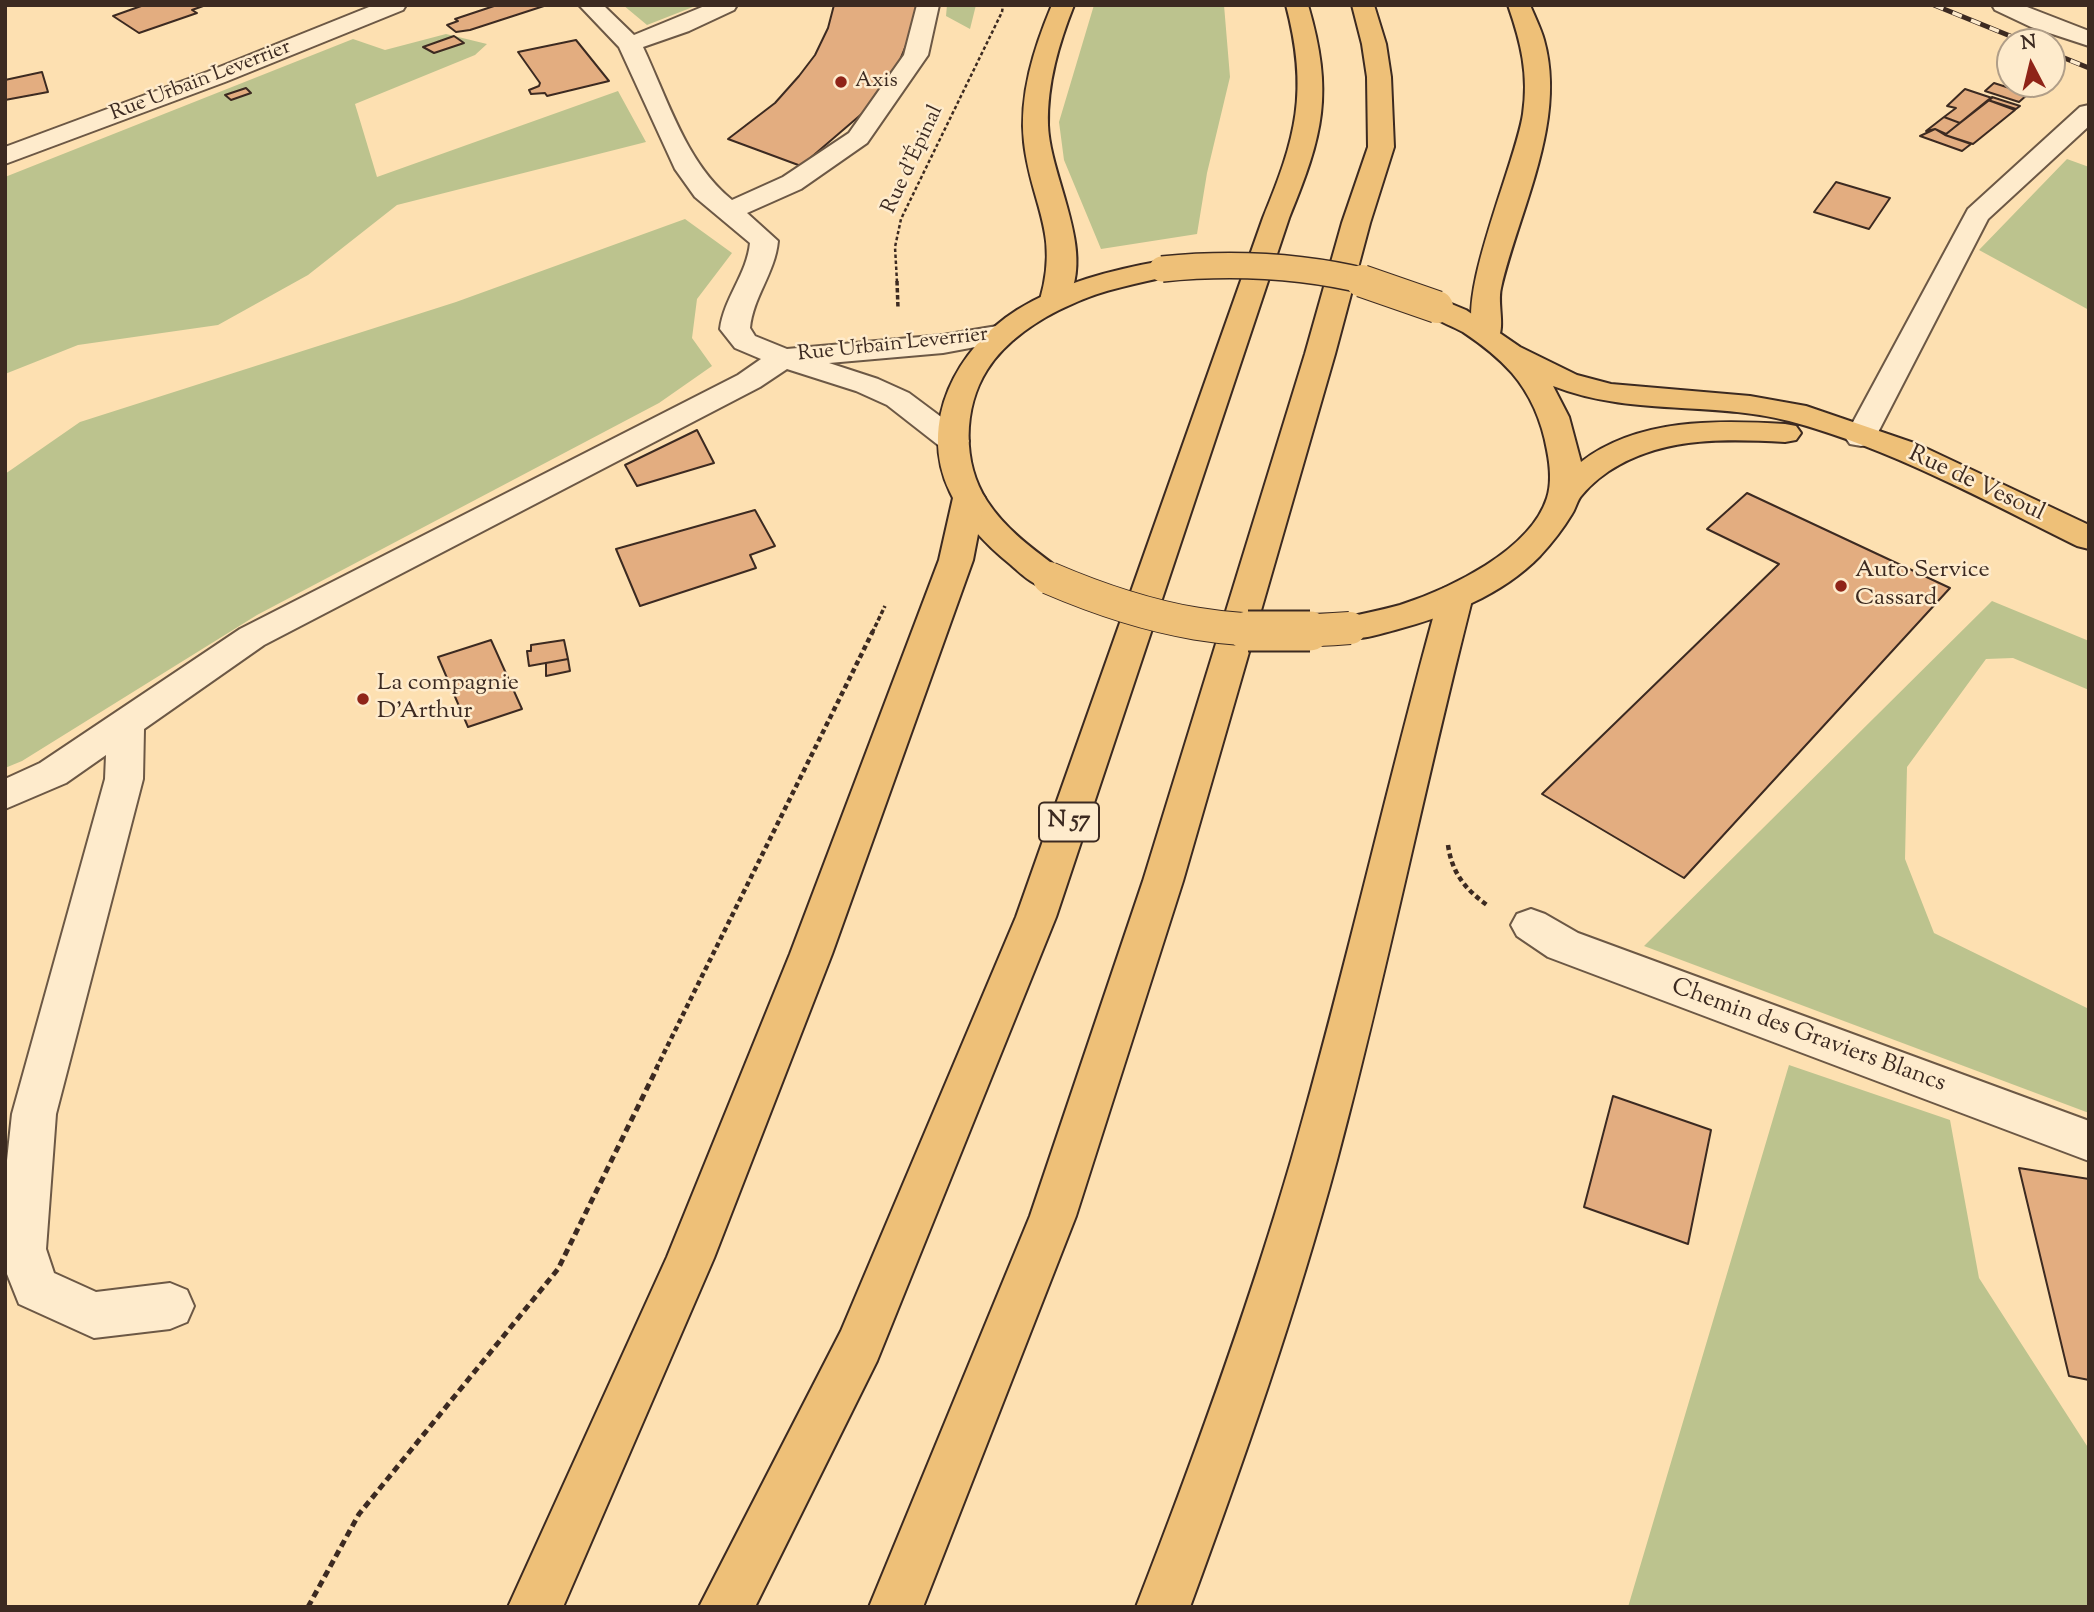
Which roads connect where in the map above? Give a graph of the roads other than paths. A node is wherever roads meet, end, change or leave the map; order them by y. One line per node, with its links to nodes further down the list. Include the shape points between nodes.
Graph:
1 (395, 5): 13 (street, Rue Urbain Leverrier)
2 (590, 5): 11 (street, Rue Urbain Leverrier)
3 (726, 5): 11 (street)
4 (928, 5): 14 (street, via 915,55 858,138 792,183)
5 (1063, 5): 15 (main road, via 1035,107 1037,144 1062,239 1063,277)
6 (1297, 5): 32 (main road, N 57, via 1308,44 1306,141 1036,917 860,1345)
7 (1363, 5): 33 (main road, via 1374,44 1381,147 1163,881 1053,1216)
8 (1519, 5): 17 (main road, via 1534,42 1539,78 1536,119 1485,299)
9 (2003, 5): 10 (street)
10 (2089, 39)
11 (630, 44): 14 (street, Rue Urbain Leverrier, via 684,164 704,191)
12 (2089, 112): 20 (street, via 1977,215)
13 (5, 156)
14 (730, 211): 19 (street, Rue Urbain Leverrier, via 764,241 764,253 736,310 735,329 745,342)
15 (1054, 300): 16 (main road); 17 (main road, bridge, via 1100,281 1207,263 1249,262 1318,270 1399,290)
16 (1003, 334): 19 (street, Rue Urbain Leverrier, via 943,344 890,342); 21 (main road, via 959,391)
17 (1487, 334): 18 (main road)
18 (1512, 354): 20 (main road, via 1566,381 1610,393 1795,413); 22 (main road, via 1537,382 1559,431)
19 (783, 358): 21 (street, Rue Urbain Leverrier, via 898,400); 26 (street, via 740,386 252,637)
20 (1861, 437): 22 (main road, via 1711,431 1669,437 1640,443 1607,458); 24 (main road, Rue de Vesoul, via 1906,451)
21 (953, 441): 23 (main road, via 957,470)
22 (1565, 492): 25 (main road, via 1556,516 1513,563)
23 (969, 498): 25 (main road, bridge, via 1011,550 1049,578 1133,613 1213,630 1350,628 1389,621); 31 (main road, via 956,560 811,954 690,1258)
24 (2089, 538)
25 (1456, 596): 34 (main road, via 1291,1241 1205,1498)
26 (126, 725): 27 (street, via 52,773); 30 (street, via 124,779 34,1114 22,1249 36,1289 94,1315)
27 (5, 795)
28 (1531, 925): 29 (street, Chemin des Graviers Blancs, via 1563,945)
29 (2089, 1141)
30 (170, 1307)
31 (535, 1607)
32 (726, 1607)
33 (896, 1607)
34 (1163, 1607)

